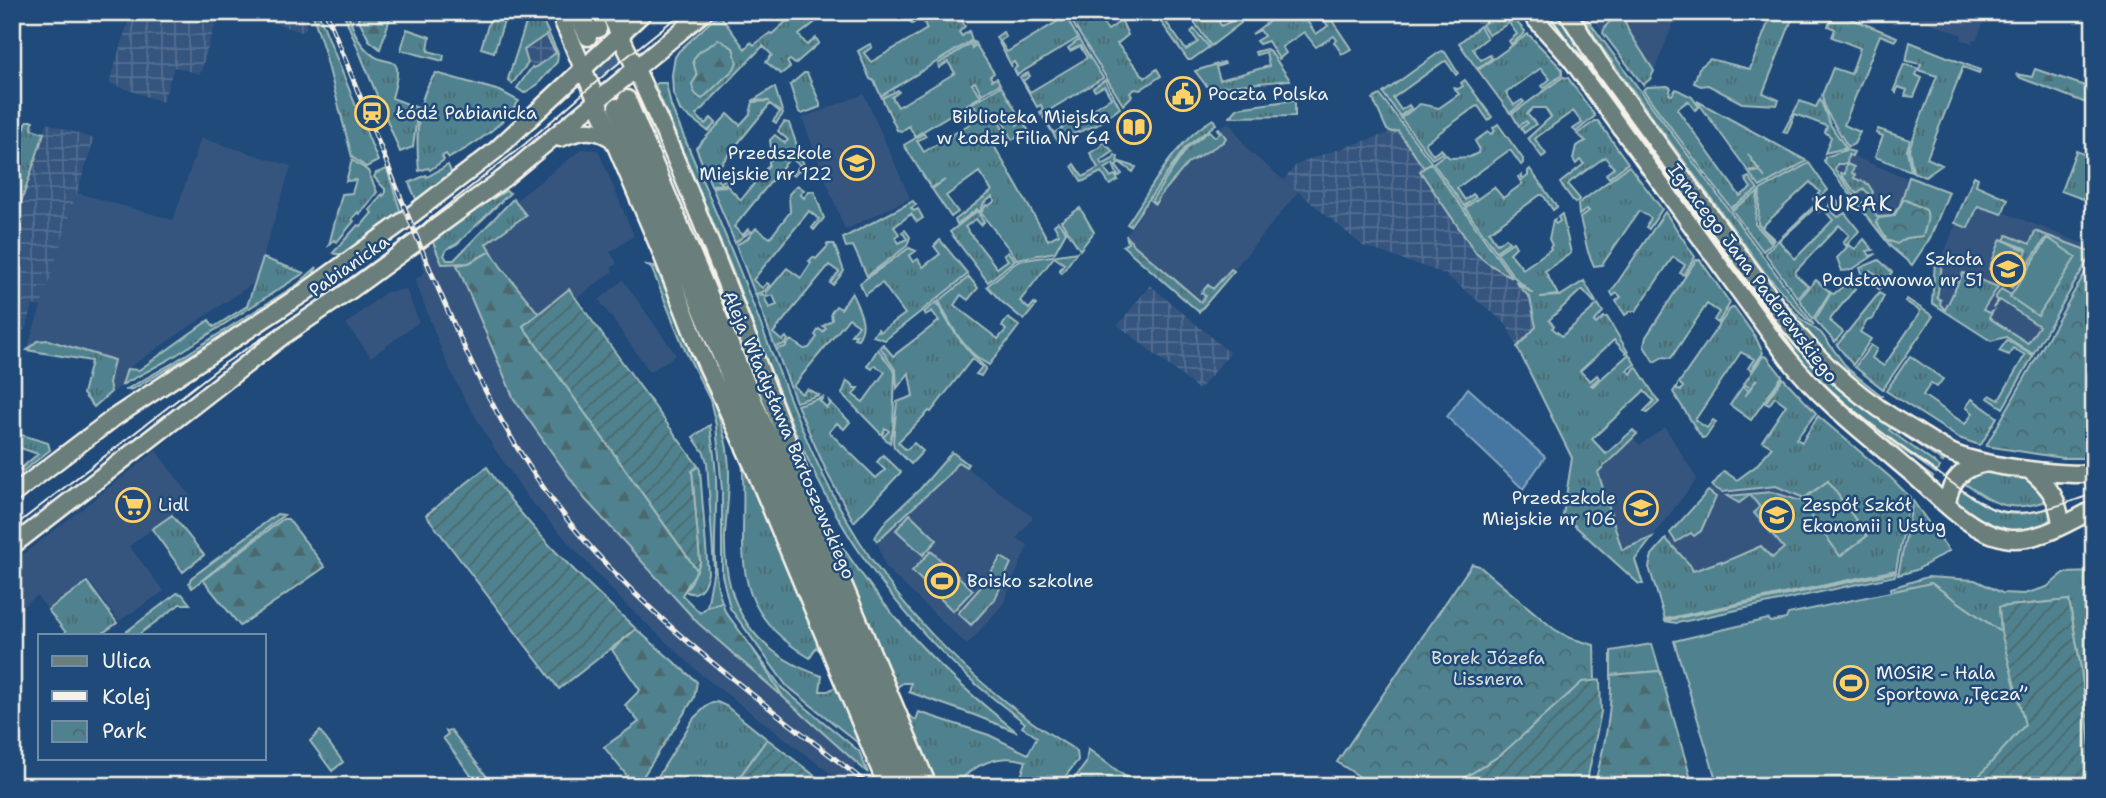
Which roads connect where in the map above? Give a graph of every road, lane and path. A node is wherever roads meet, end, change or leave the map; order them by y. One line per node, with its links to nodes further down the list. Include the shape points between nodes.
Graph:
1 (559, 12): 10 (main road)
2 (576, 12): 3 (main road, via 593,33)
3 (590, 12)
4 (609, 12): 9 (main road)
5 (644, 12): 9 (main road, Pabianicka)
6 (704, 12): 11 (main road, Pabianicka)
7 (1529, 12): 19 (main road, Ignacego Jana Paderewskiego, via 1572,60 1799,372 1839,414)
8 (1567, 12): 15 (main road, Ignacego Jana Paderewskiego, via 1679,173 1815,355 1893,418 1950,452)
9 (620, 34): 10 (main road, Pabianicka); 11 (main road)
10 (583, 68): 12 (main road); 18 (main road, Pabianicka, via 495,151 396,227 115,417)
11 (636, 68): 12 (main road, Pabianicka); 26 (main road, via 720,266 804,491)
12 (597, 101): 13 (main road); 14 (main road, Pabianicka)
13 (614, 140): 14 (main road, via 586,129); 23 (main road)
14 (548, 143): 22 (main road, Pabianicka, via 284,335)
15 (1989, 463): 16 (main road, Ignacego Jana Paderewskiego); 19 (main road, via 1975,465 1958,476)
16 (2027, 469): 17 (main road, Ignacego Jana Paderewskiego); 21 (main road, via 2055,497)
17 (2094, 474)
18 (12, 495)
19 (1947, 504): 21 (main road, Ignacego Jana Paderewskiego, via 1972,524 2004,538 2028,537)
20 (2094, 509): 21 (main road, Ignacego Jana Paderewskiego)
21 (2061, 526)
22 (12, 546)
23 (887, 786)
24 (901, 786): 25 (main road, Aleja Władysława Bartoszewskiego, via 622,103)
25 (915, 786)
26 (928, 786)

